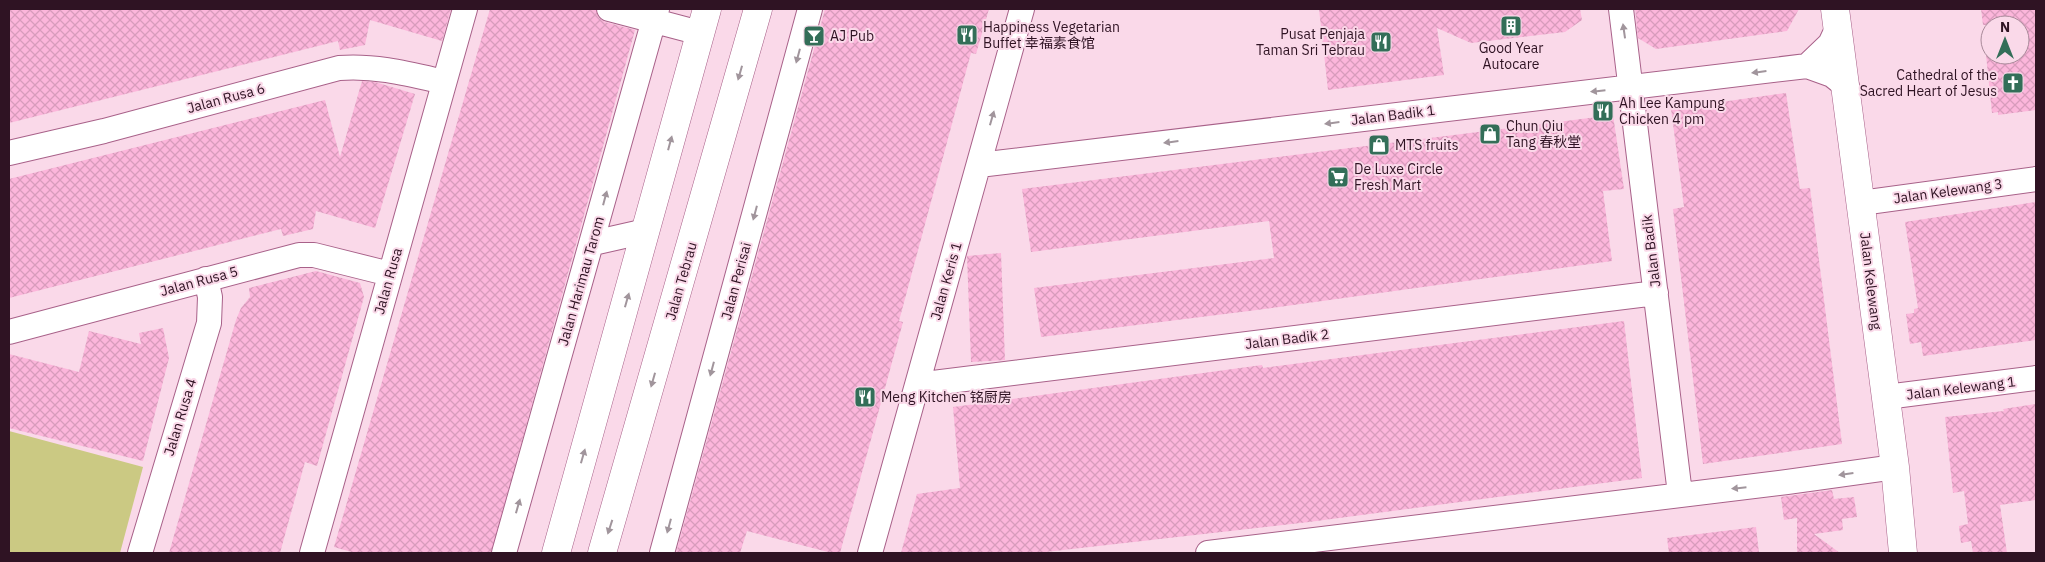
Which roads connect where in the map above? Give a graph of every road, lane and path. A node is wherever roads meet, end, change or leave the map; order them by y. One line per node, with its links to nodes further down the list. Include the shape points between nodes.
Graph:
1 (465, 9): 11 (street, Jalan Rusa)
2 (609, 9): 7 (street)
3 (758, 9): 33 (main road, Jalan Tebrau, one-way to 33)
4 (810, 9): 34 (street, Jalan Perisai, one-way to 34)
5 (1022, 9): 15 (street, Jalan Keris 1, one-way to 5)
6 (1621, 9): 12 (street, Jalan Badik, one-way to 6)
7 (655, 15): 9 (street); 19 (street, Jalan Harimau Tarom, one-way to 7)
8 (1836, 18): 10 (street, via 1830,44); 13 (main road, Jalan Kelewang)
9 (704, 21): 18 (main road, one-way to 9)
10 (1808, 66): 12 (street, Jalan Badik 1, one-way to 12); 13 (street, Jalan Badik 1, via 1832,75)
11 (444, 82): 14 (street, Jalan Rusa 6, via 378,68 338,68); 20 (street, Jalan Rusa)
12 (1631, 87): 15 (street, Jalan Badik 1, one-way to 15); 22 (street, Jalan Badik)
13 (1847, 87): 17 (main road, Jalan Kelewang)
14 (9, 153)
15 (978, 165): 25 (street, Jalan Keris 1)
16 (2036, 179): 17 (street, Jalan Kelewang 3)
17 (1861, 203): 26 (main road, Jalan Kelewang)
18 (646, 231): 19 (street); 32 (main road, one-way to 18)
19 (593, 243): 31 (street, Jalan Harimau Tarom, one-way to 19)
20 (390, 274): 21 (street, Jalan Rusa 5, via 314,255 299,255); 30 (street, Jalan Rusa)
21 (206, 279): 23 (street, Jalan Rusa 5); 29 (street, Jalan Rusa 4, via 210,297 209,322)
22 (1656, 293): 25 (street, Jalan Badik 2); 28 (street, Jalan Badik)
23 (9, 332)
24 (2036, 378): 26 (street, Jalan Kelewang 1)
25 (917, 385): 35 (street, Jalan Keris 1)
26 (1886, 397): 27 (main road, Jalan Kelewang)
27 (1894, 467): 28 (street, one-way to 28); 37 (main road, Jalan Kelewang)
28 (1680, 494): 36 (street)
29 (140, 553)
30 (312, 553)
31 (504, 553)
32 (556, 553)
33 (602, 553)
34 (662, 553)
35 (870, 553)
36 (1208, 553)
37 (1903, 553)

